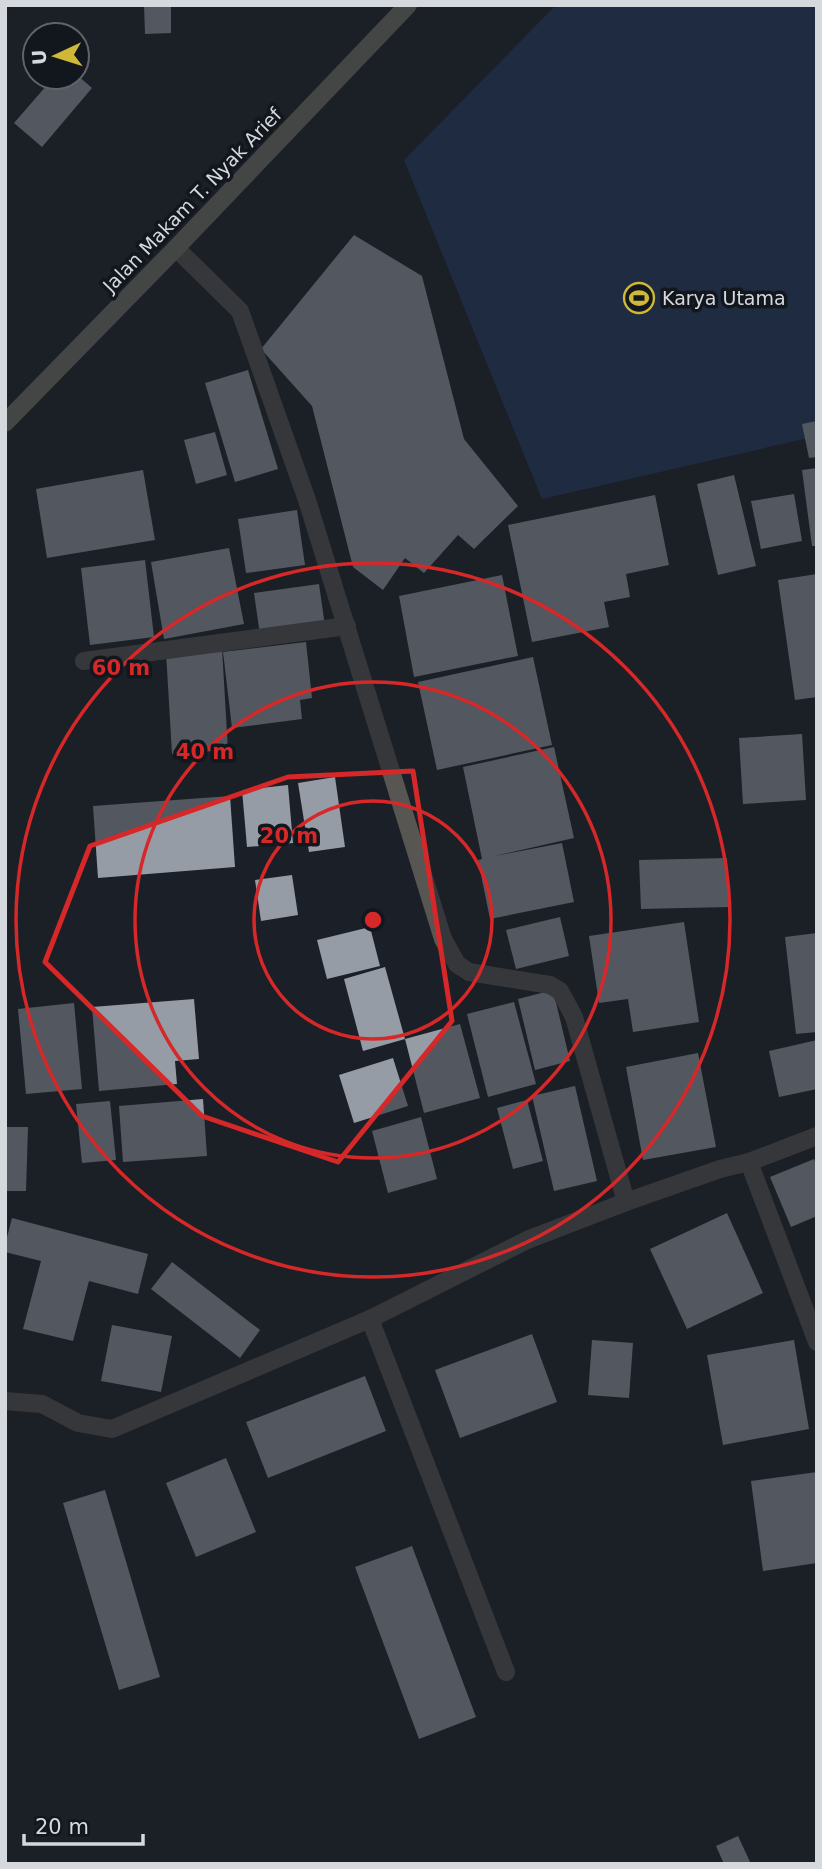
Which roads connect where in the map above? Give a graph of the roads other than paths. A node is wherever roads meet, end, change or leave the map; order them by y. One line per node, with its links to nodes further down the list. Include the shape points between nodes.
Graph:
1 (408, 5): 2 (street, Jalan Makam T. Nyak Arief)
2 (176, 248): 3 (street, Jalan Makam T. Nyak Arief); 4 (street, via 240,311)
3 (5, 424)
4 (347, 626): 5 (street); 8 (street, via 443,939 457,964 469,972 550,985 560,991 575,1017)
5 (84, 661)
6 (817, 1136): 7 (street)
7 (749, 1161): 8 (street); 10 (street)
8 (626, 1202): 9 (street, via 527,1240)
9 (369, 1319): 11 (street, via 112,1429 78,1423 42,1404); 12 (street)
10 (817, 1342)
11 (5, 1401)
12 (506, 1672)

